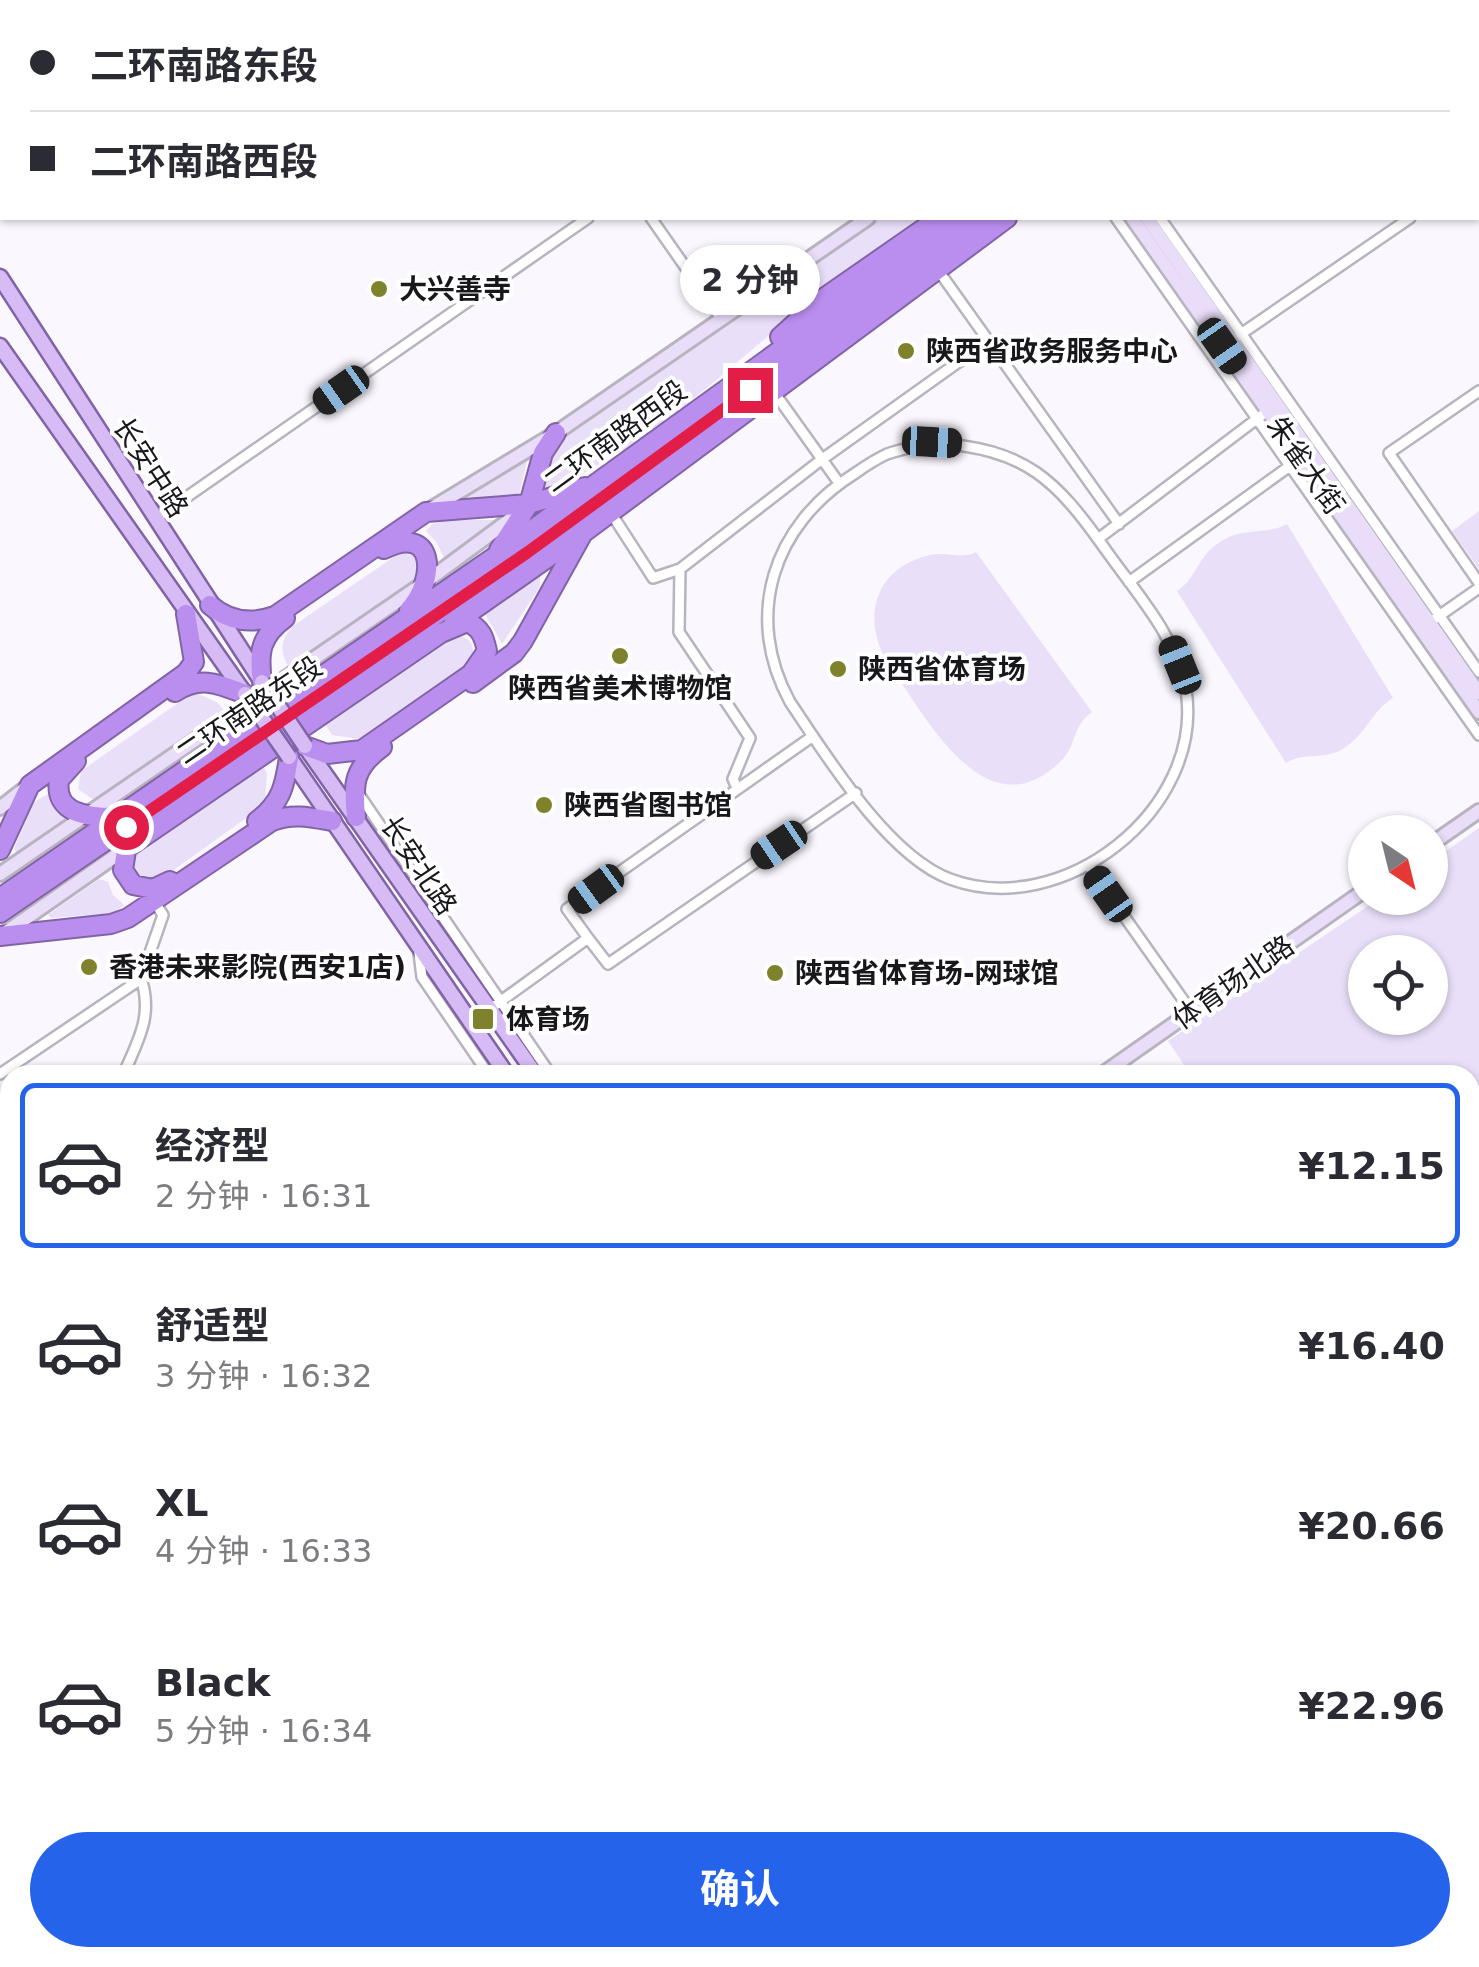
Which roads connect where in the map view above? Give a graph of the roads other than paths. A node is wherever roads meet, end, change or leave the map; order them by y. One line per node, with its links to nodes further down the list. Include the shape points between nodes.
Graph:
1 (585, 220): 34 (street)
2 (652, 220): 16 (street)
3 (865, 220): 16 (main road)
4 (936, 220): 23 (highway, via 821,300)
5 (960, 220): 17 (highway, 二环南路西段)
6 (982, 220): 17 (highway, 二环南路西段)
7 (1004, 220): 13 (highway)
8 (1117, 220): 24 (street)
9 (1133, 220): 24 (main road, 朱雀大街)
10 (1149, 220): 18 (main road, 朱雀大街)
11 (1161, 220): 18 (street)
12 (1407, 220): 18 (street)
13 (937, 268): 15 (highway); 19 (street)
14 (0, 277): 34 (main road, 长安中路)
15 (896, 297): 22 (highway); 26 (highway)
16 (721, 318): 25 (main road)
17 (810, 336): 23 (highway, 二环南路西段); 26 (highway, 二环南路西段)
18 (1237, 337): 46 (main road, 朱雀大街)
19 (988, 341): 27 (street); 35 (street)
20 (0, 346): 45 (main road, 长安中路)
21 (1479, 390): 43 (street, via 1389,453)
22 (774, 392): 27 (street); 33 (highway)
23 (712, 399): 29 (highway, 二环南路西段)
24 (1262, 414): 28 (main road, 朱雀大街); 35 (street)
25 (556, 433): 31 (highway, via 543,453); 32 (main road)
26 (687, 438): 38 (highway, 二环南路西段)
27 (822, 460): 30 (street); 40 (street)
28 (1295, 462): 42 (street); 53 (main road, 朱雀大街); 55 (street)
29 (600, 482): 31 (highway); 39 (highway, 二环南路西段)
30 (840, 483): 37 (street, via 886,454 932,442 997,451 1053,482); 54 (street, via 787,538 768,596 778,680)
31 (529, 504): 32 (highway); 39 (highway); 41 (main road)
32 (426, 512): 44 (highway, via 275,616 259,622 224,617)
33 (610, 513): 36 (highway); 40 (street, via 653,578)
34 (156, 519): 44 (main road, 长安中路)
35 (1119, 524): 37 (street)
36 (583, 534): 38 (highway); 48 (highway); 59 (highway, via 514,653 376,751)
37 (1098, 538): 42 (street)
38 (528, 552): 64 (highway, 二环南路东段)
39 (493, 558): 47 (highway, 二环南路东段)
40 (680, 569): 60 (street, via 679,632 750,738 733,778)
41 (428, 580): 47 (highway); 50 (highway, via 425,555 412,543 382,550 268,630); 65 (main road)
42 (1129, 582): 72 (street, via 1180,665 1185,733 1162,795 1128,836)
43 (1479, 586): 46 (street)
44 (210, 606): 50 (main road, 长安中路)
45 (186, 614): 52 (main road, 长安中路); 58 (highway, via 194,662 186,673)
46 (1435, 619): 49 (street); 51 (main road, 朱雀大街)
47 (393, 627): 66 (highway, 二环南路东段)
48 (441, 633): 56 (highway, via 467,622 477,627 487,651 471,674 362,750 327,754); 71 (highway)
49 (1479, 672)
50 (262, 682): 56 (main road, 长安北路, bridge)
51 (1479, 693)
52 (245, 694): 57 (main road, 长安北路, bridge); 65 (highway, via 194,681 72,764 59,780 59,796)
53 (1479, 712)
54 (813, 736): 60 (street); 61 (street)
55 (1479, 736)
56 (305, 746): 67 (main road, 长安北路)
57 (288, 758): 68 (main road, 长安北路); 71 (highway, via 280,800 162,886 133,885 123,870)
58 (30, 785): 62 (main road); 70 (highway)
59 (353, 786): 67 (highway); 82 (street)
60 (738, 788): 79 (street, via 567,909)
61 (856, 793): 72 (street, via 888,838 950,879 1027,887); 79 (street, via 608,964)
62 (0, 808)
63 (1479, 811): 69 (main road)
64 (144, 815): 71 (highway); 77 (highway, 二环南路东段)
65 (86, 816): 66 (highway); 73 (main road)
66 (110, 817): 73 (highway); 74 (highway, 二环南路东段)
67 (356, 817): 82 (main road, 长安北路)
68 (332, 821): 75 (highway, via 287,815 272,821); 80 (main road, 长安北路)
69 (1448, 833)
70 (0, 850)
71 (124, 850): 78 (main road)
72 (1088, 865): 83 (street)
73 (2, 875)
74 (0, 898)
75 (154, 902): 78 (highway, via 111,924); 81 (street, via 163,915)
76 (1348, 902): 83 (main road, 体育场北路)
77 (0, 913)
78 (0, 936)
79 (588, 938): 82 (street)
80 (418, 945): 86 (street, via 422,977); 87 (main road, 长安北路)
81 (140, 975): 84 (street); 85 (street, via 148,997)
82 (495, 1005): 88 (main road, 长安北路); 89 (street)
83 (1191, 1012): 90 (main road, 体育场北路)
84 (13, 1065)
85 (127, 1065)
86 (482, 1065)
87 (501, 1065)
88 (530, 1065)
89 (543, 1065)
90 (1115, 1065)

